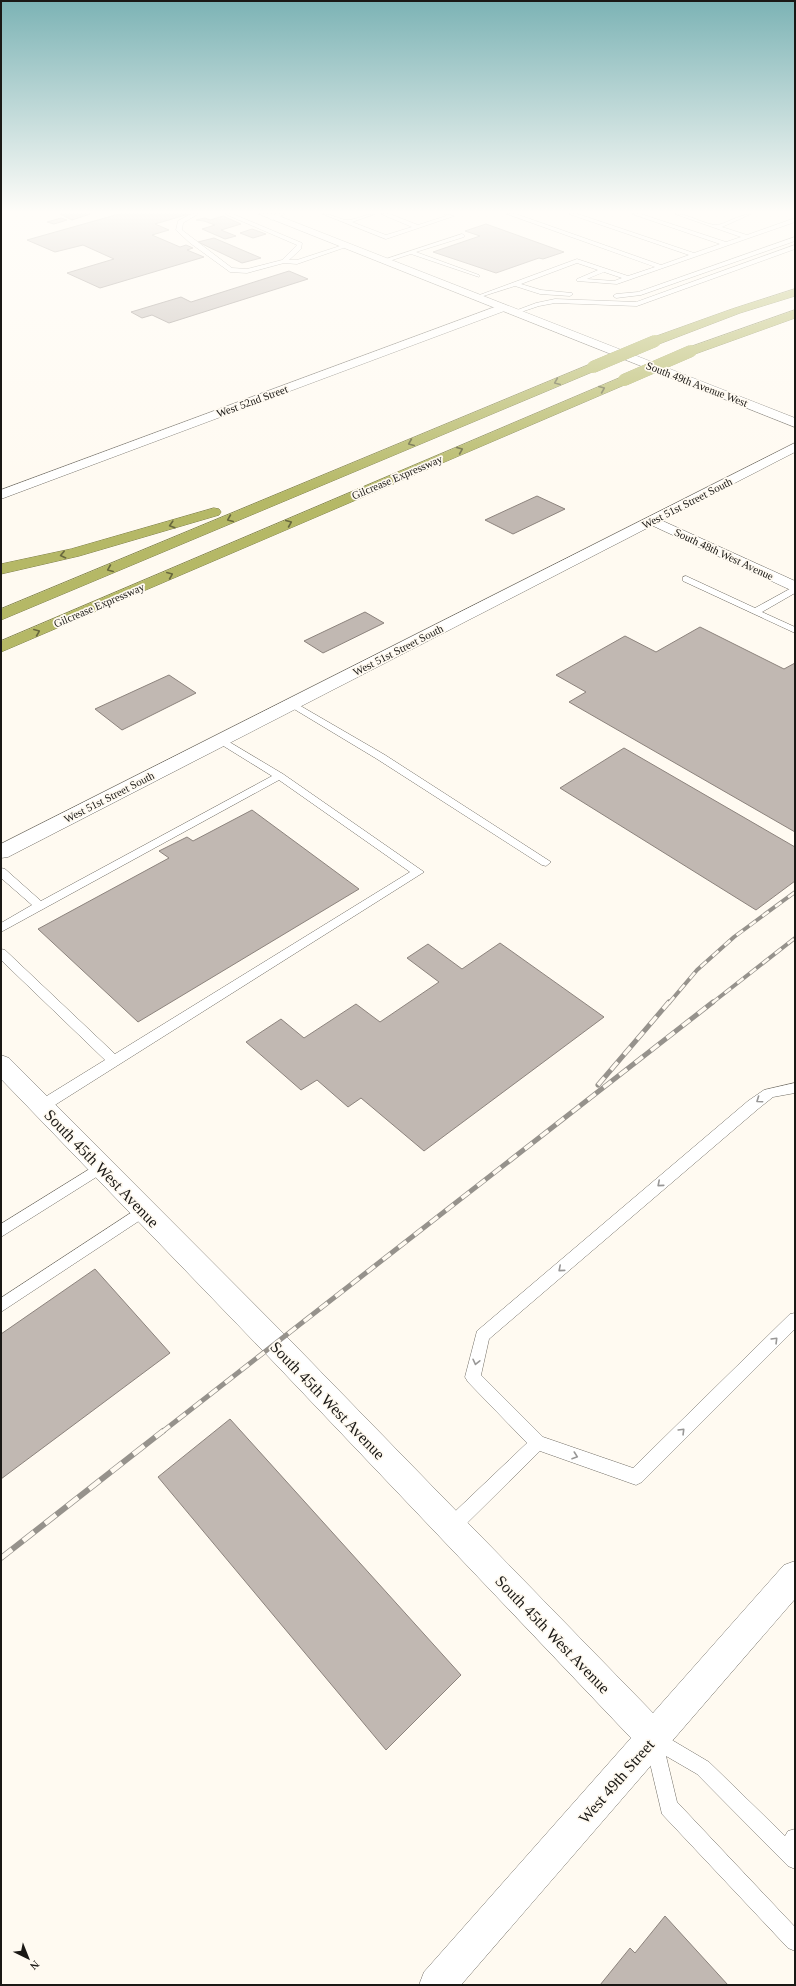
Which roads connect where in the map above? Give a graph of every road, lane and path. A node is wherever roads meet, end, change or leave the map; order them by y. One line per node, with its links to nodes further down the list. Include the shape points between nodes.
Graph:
1 (500, 307): 4 (street, South 49th Avenue West)
2 (525, 307): 4 (lane)
3 (749, 307): 8 (highway, Gilcrease Expressway, one-way to 8, bridge, via 655,341)
4 (509, 310): 6 (street, South 49th Avenue West); 9 (street, West 52nd Street)
5 (795, 314): 17 (highway, Gilcrease Expressway, one-way to 5, bridge, via 691,351)
6 (795, 423)
7 (795, 447): 10 (street, West 51st Street South)
8 (343, 472): 11 (highway, one-way to 11, via 128,538); 15 (highway, Gilcrease Expressway, one-way to 15)
9 (1, 495)
10 (654, 521): 13 (street, South 48th West Avenue); 18 (street, West 51st Street South)
11 (1, 569)
12 (686, 579): 14 (lane)
13 (795, 588): 14 (lane)
14 (755, 612): 16 (lane)
15 (1, 615)
16 (795, 630)
17 (1, 647)
18 (292, 704): 19 (street, West 51st Street South); 22 (lane, via 382,757)
19 (221, 740): 20 (lane); 21 (street, West 51st Street South)
20 (279, 776): 24 (lane); 27 (lane, via 418,872)
21 (1, 852)
22 (546, 862)
23 (1, 872): 24 (lane)
24 (40, 906): 25 (lane)
25 (1, 928)
26 (1, 953): 27 (lane)
27 (114, 1061): 30 (lane)
28 (1, 1064): 30 (street, South 45th West Avenue)
29 (795, 1088): 36 (lane, one-way to 36, via 769,1093 753,1104 482,1336 473,1377)
30 (42, 1106): 31 (street, South 45th West Avenue)
31 (101, 1167): 32 (street, South 45th West Avenue); 33 (lane)
32 (143, 1211): 34 (lane); 37 (street, South 45th West Avenue)
33 (1, 1231)
34 (1, 1306)
35 (795, 1319): 36 (lane, one-way to 35, via 636,1477)
36 (538, 1443): 37 (lane)
37 (451, 1527): 39 (street, South 45th West Avenue)
38 (795, 1576): 39 (street, West 49th Street)
39 (654, 1738): 40 (lane, via 703,1768); 41 (lane, via 669,1807); 42 (street, West 49th Street)
40 (792, 1849)
41 (795, 1942)
42 (437, 1985)

